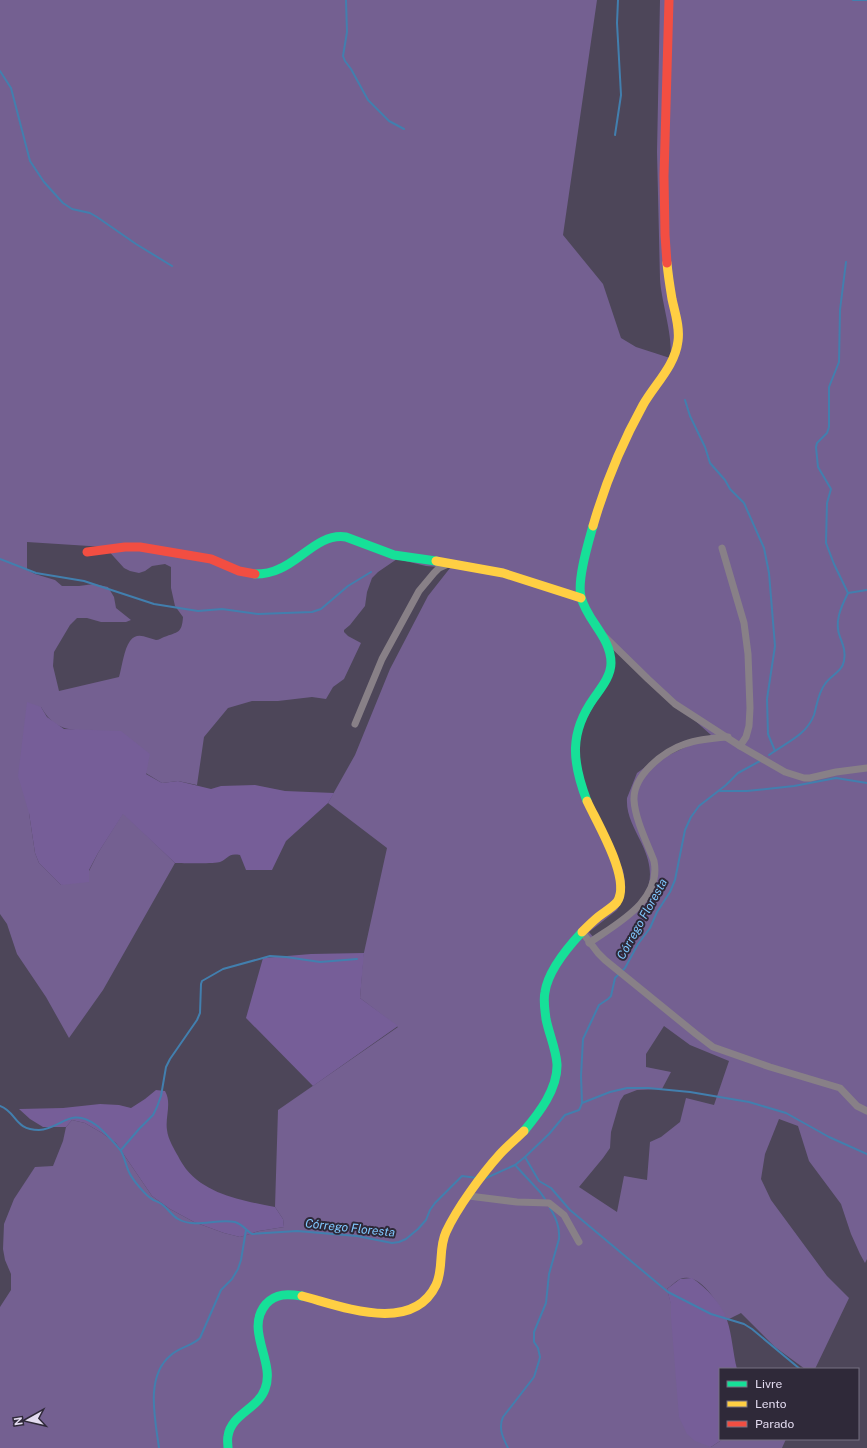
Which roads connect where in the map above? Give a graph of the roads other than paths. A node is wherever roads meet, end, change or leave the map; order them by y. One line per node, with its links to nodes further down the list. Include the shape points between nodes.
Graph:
1 (668, 0): 5 (main road, via 665,234 669,284 679,333 678,342 667,370 643,405 616,458 593,521 580,586)
2 (722, 548): 9 (street, via 743,619 748,654 749,726)
3 (87, 552): 4 (main road, via 140,547 195,556 239,571 263,574 280,569 325,540 339,536 394,555)
4 (450, 563): 5 (main road, via 504,573); 7 (street, via 439,568 419,590 382,659)
5 (581, 598): 6 (main road, via 587,615)
6 (597, 629): 8 (street, via 675,704); 11 (main road, via 608,647 611,666 604,683 582,715 575,753 579,780 607,840 621,885 618,901)
7 (355, 724)
8 (728, 737): 9 (street); 12 (street, via 678,746 657,759 643,774 635,790 634,805 654,861 654,879 640,903 630,913)
9 (740, 746): 10 (street, via 785,772 804,778)
10 (867, 768)
11 (582, 932): 12 (street); 14 (main road, via 557,966 544,996 557,1064 551,1092 526,1127 502,1152)
12 (589, 943): 13 (street, via 620,973 713,1047 836,1086 857,1106)
13 (867, 1111)
14 (469, 1196): 15 (street, via 549,1203 564,1215); 16 (main road, via 442,1240 437,1284 429,1296 414,1308 392,1313 373,1313 290,1294 270,1300 261,1315 259,1326 268,1381 263,1394 230,1427 227,1435)
15 (579, 1242)
16 (228, 1448)

